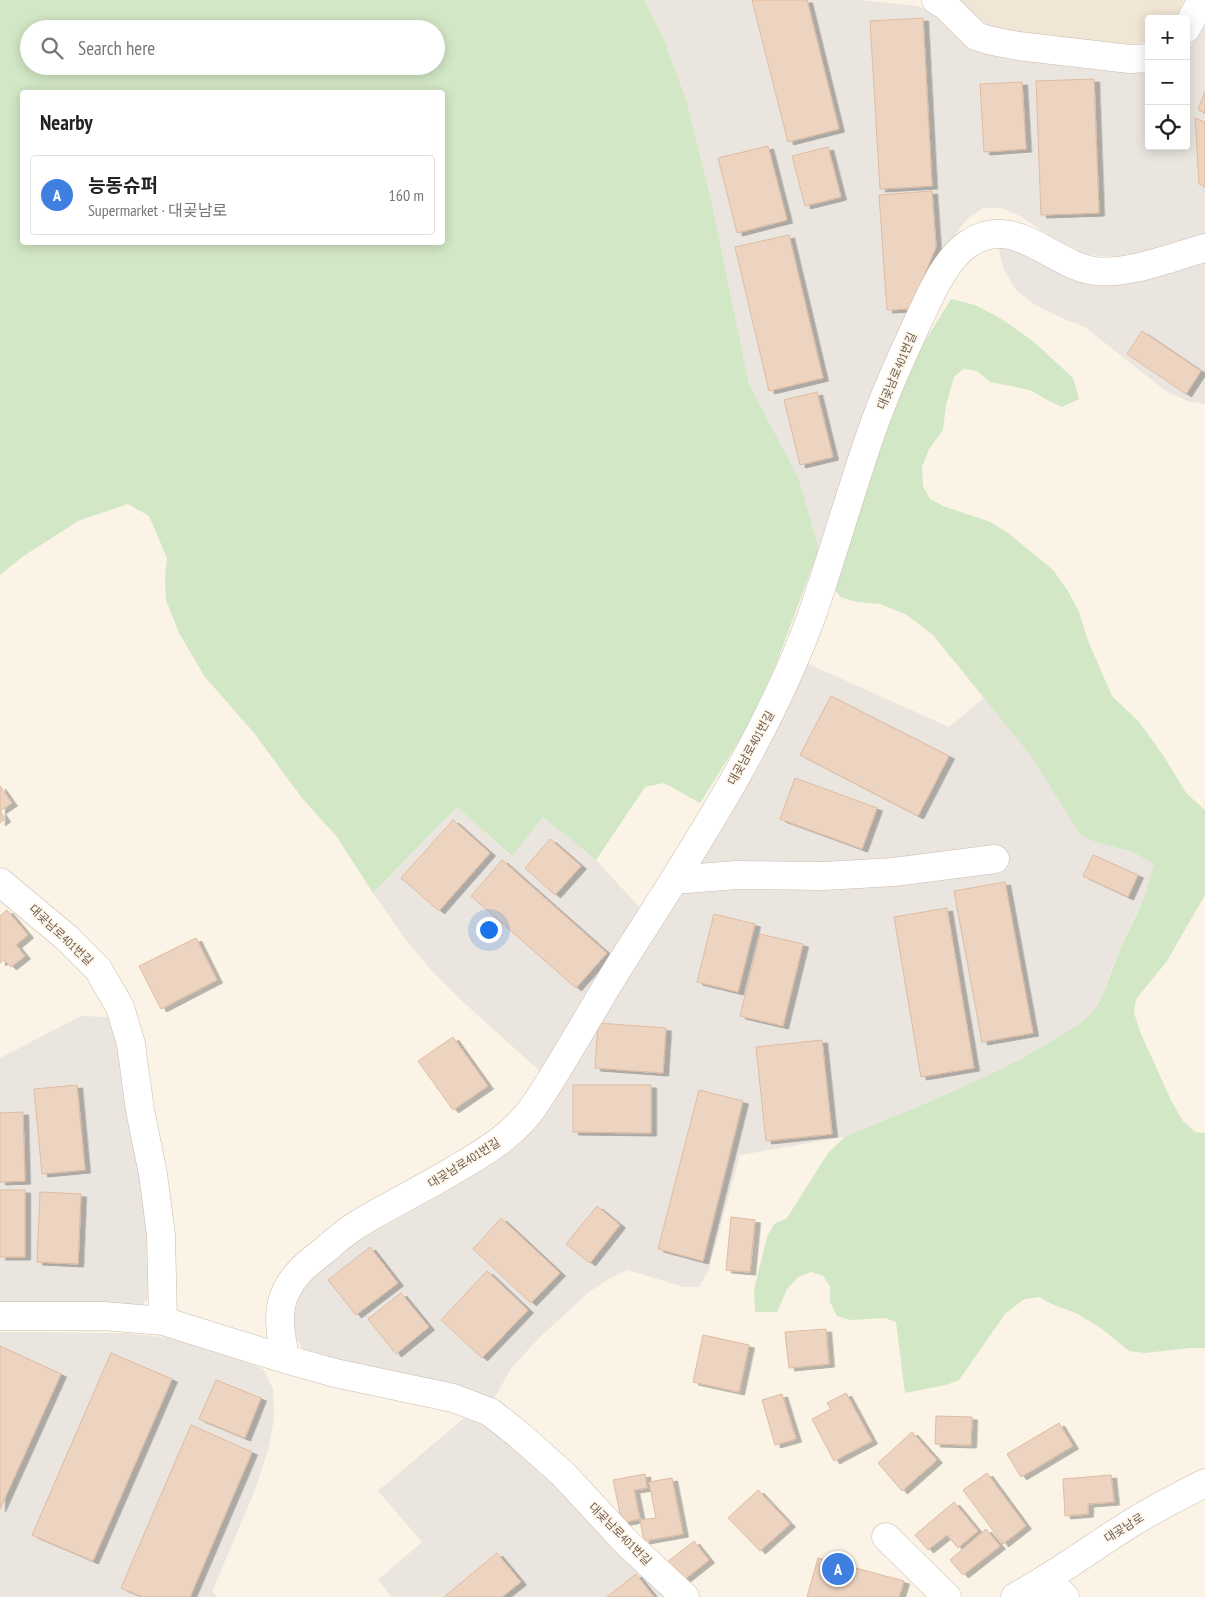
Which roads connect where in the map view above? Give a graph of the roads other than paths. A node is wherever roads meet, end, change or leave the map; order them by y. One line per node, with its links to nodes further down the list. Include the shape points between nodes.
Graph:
1 (936, 0): 4 (street, via 976,36 988,40 1130,59)
2 (1202, 0): 3 (street)
3 (1190, 22)
4 (1145, 58)
5 (1205, 248): 7 (street, 대곶남로401번길, via 1123,271 1094,271 1025,239 1004,233 985,236 968,244 951,260 930,295 901,357 871,433 811,616 773,707)
6 (995, 859): 7 (street, via 894,872)
7 (674, 880): 11 (street, 대곶남로401번길, via 534,1107 509,1134 481,1154 354,1226 303,1267 289,1283 279,1320)
8 (0, 882): 10 (street, 대곶남로401번길, via 67,938 98,970 120,1007 132,1044 154,1183 161,1236)
9 (0, 1316): 10 (street, 대곶남로401번길, via 104,1316)
10 (164, 1321): 11 (street, 대곶남로401번길)
11 (285, 1359): 15 (street, 대곶남로401번길, via 335,1374 453,1398 490,1412 563,1474 627,1543)
12 (1205, 1483): 14 (street, 대곶남로, via 1122,1529)
13 (886, 1537): 16 (street)
14 (1056, 1588): 17 (street, 대곶남로)
15 (685, 1597)
16 (947, 1597)
17 (1016, 1597)

